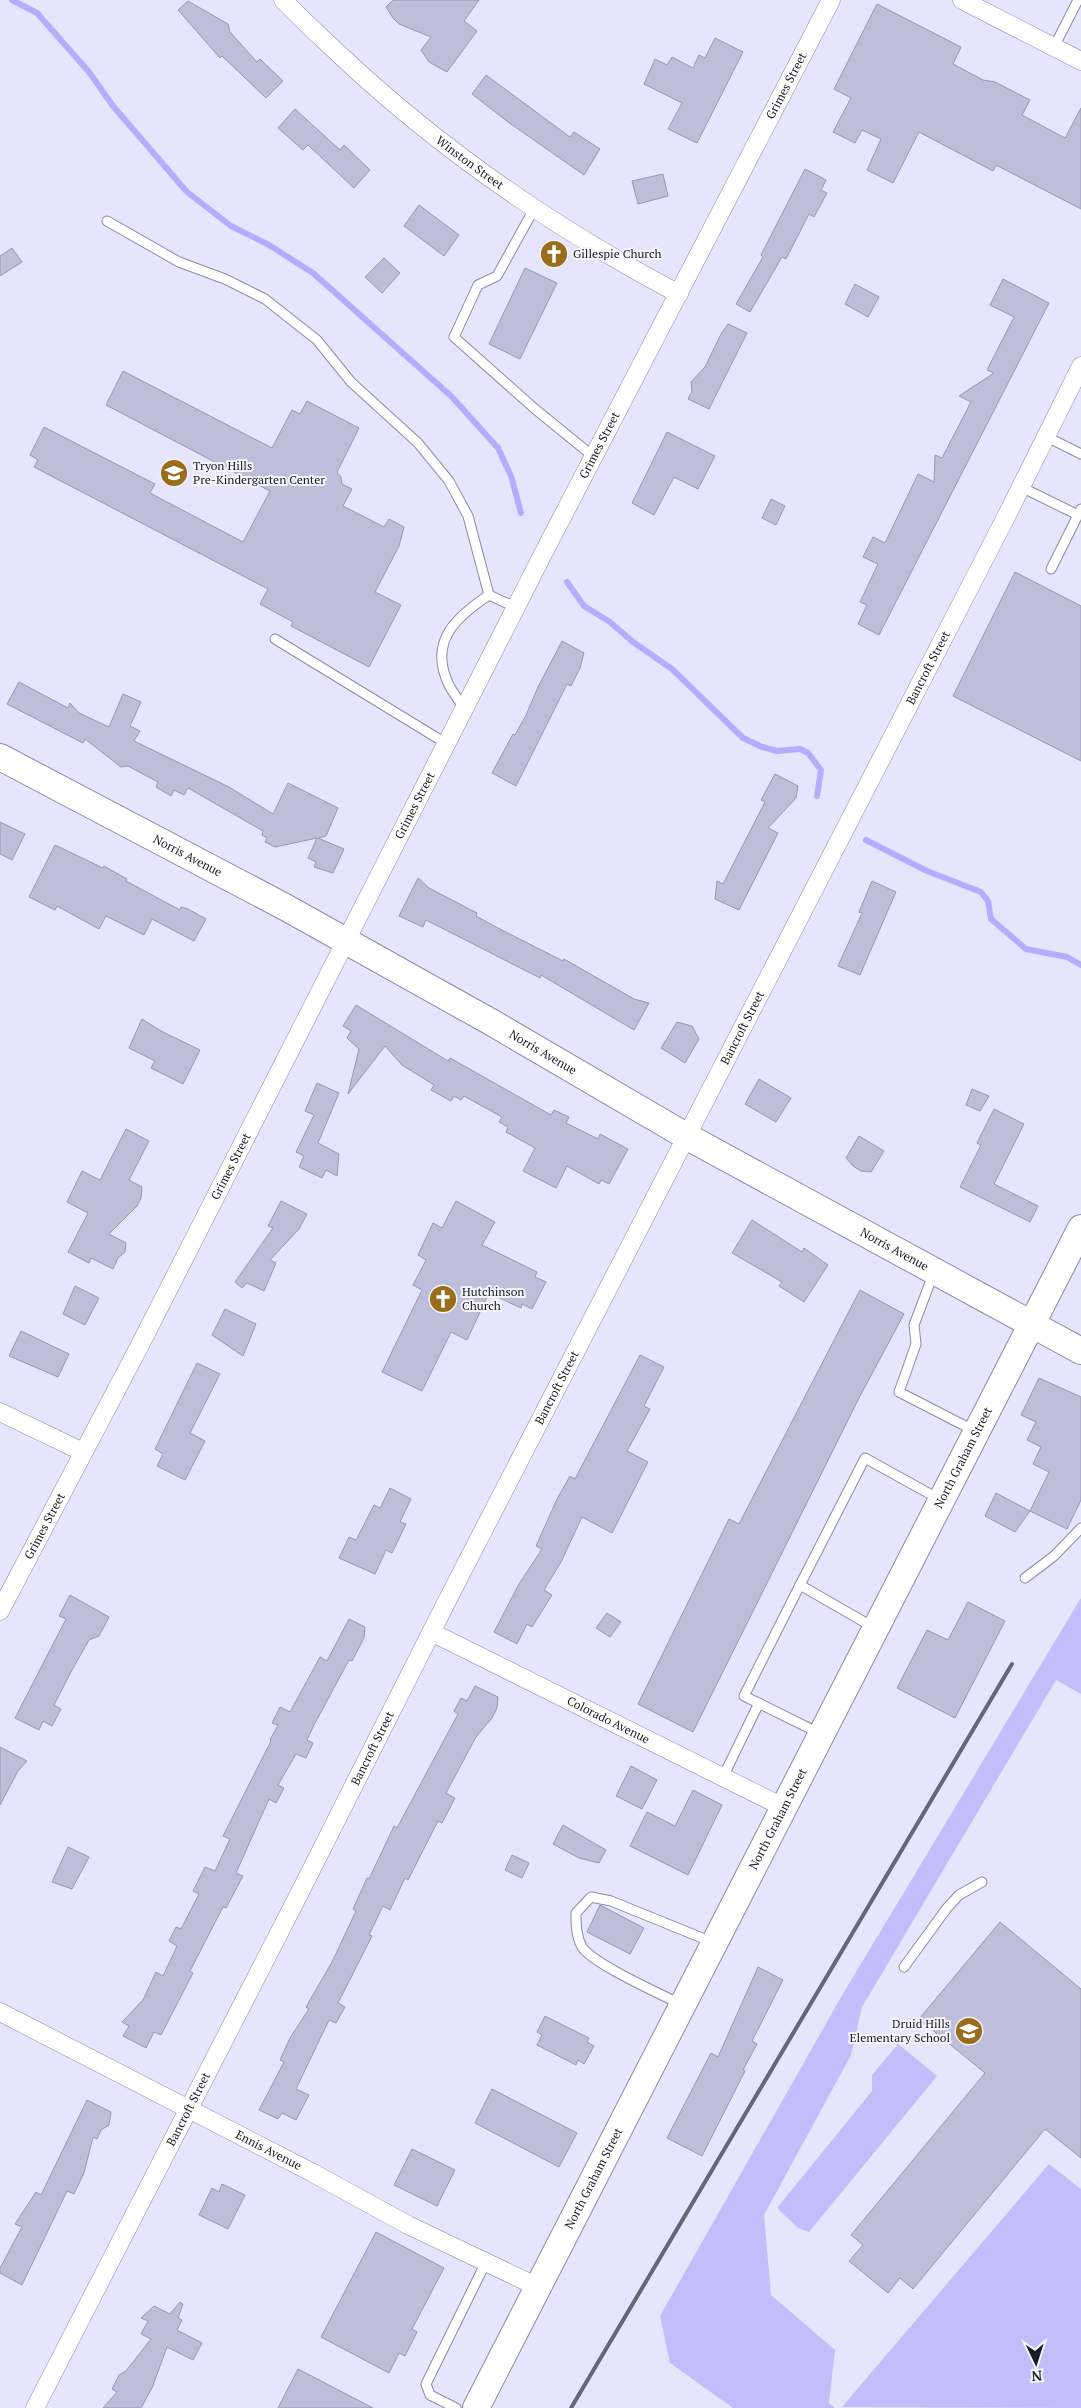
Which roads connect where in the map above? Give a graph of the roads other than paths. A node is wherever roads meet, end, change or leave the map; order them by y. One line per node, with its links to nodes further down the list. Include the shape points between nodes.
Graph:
1 (283, 0): 7 (street, Winston Street, via 375,88 445,146)
2 (831, 0): 9 (street, Grimes Street)
3 (962, 0): 5 (street)
4 (1078, 0): 5 (lane)
5 (1054, 47): 6 (street)
6 (1081, 61)
7 (534, 209): 9 (street, Winston Street, via 616,260); 13 (lane, via 497,276 478,285 454,337)
8 (108, 221): 17 (lane, via 179,262 265,299 317,340 351,382 418,443 449,482 468,516)
9 (679, 294): 13 (street, Grimes Street)
10 (1081, 366): 11 (street, Bancroft Street)
11 (1047, 437): 12 (lane); 14 (street, Bancroft Street)
12 (1081, 454)
13 (594, 457): 18 (street, Grimes Street)
14 (1021, 487): 15 (lane); 24 (street, Bancroft Street)
15 (1079, 512): 16 (lane)
16 (1051, 569)
17 (489, 595): 18 (lane); 20 (lane, via 466,610 448,632 440,655 448,683)
18 (517, 608): 20 (street, Grimes Street)
19 (275, 640): 21 (lane)
20 (465, 709): 21 (street, Grimes Street)
21 (446, 744): 23 (street, Grimes Street)
22 (0, 757): 23 (main road, Norris Avenue)
23 (346, 940): 24 (main road, Norris Avenue); 31 (street, Grimes Street)
24 (686, 1136): 26 (main road, Norris Avenue); 38 (street, Bancroft Street)
25 (1081, 1228): 27 (main road, North Graham Street)
26 (934, 1272): 27 (main road, Norris Avenue); 30 (lane, via 914,1325 916,1344 899,1392)
27 (1032, 1325): 28 (main road, Norris Avenue); 30 (main road, North Graham Street)
28 (1081, 1351)
29 (0, 1412): 31 (street)
30 (977, 1432): 32 (main road, North Graham Street)
31 (83, 1452): 36 (street, Grimes Street)
32 (942, 1500): 35 (lane, via 865,1458); 37 (main road, North Graham Street)
33 (1081, 1528): 34 (lane, via 1054,1556)
34 (1025, 1578)
35 (800, 1585): 37 (lane); 39 (lane, via 744,1696)
36 (0, 1611)
37 (875, 1628): 40 (main road, North Graham Street)
38 (431, 1632): 41 (street, Colorado Avenue); 48 (street, Bancroft Street)
39 (759, 1703): 40 (lane); 41 (lane)
40 (821, 1734): 42 (main road, North Graham Street)
41 (723, 1777): 42 (street, Colorado Avenue)
42 (784, 1807): 44 (main road, North Graham Street)
43 (982, 1882): 45 (lane, via 959,1895 947,1908)
44 (714, 1943): 46 (main road, North Graham Street); 46 (lane, via 591,1896 576,1913 576,1932 582,1948 601,1963)
45 (904, 1967)
46 (682, 2005): 50 (main road, North Graham Street)
47 (0, 2012): 48 (street, Ennis Avenue)
48 (188, 2110): 49 (street, Ennis Avenue); 51 (street, Bancroft Street)
49 (486, 2262): 50 (street, Ennis Avenue); 52 (lane, via 426,2384 430,2395)
50 (538, 2287): 53 (main road, North Graham Street)
51 (34, 2408)
52 (456, 2408)
53 (476, 2408)

